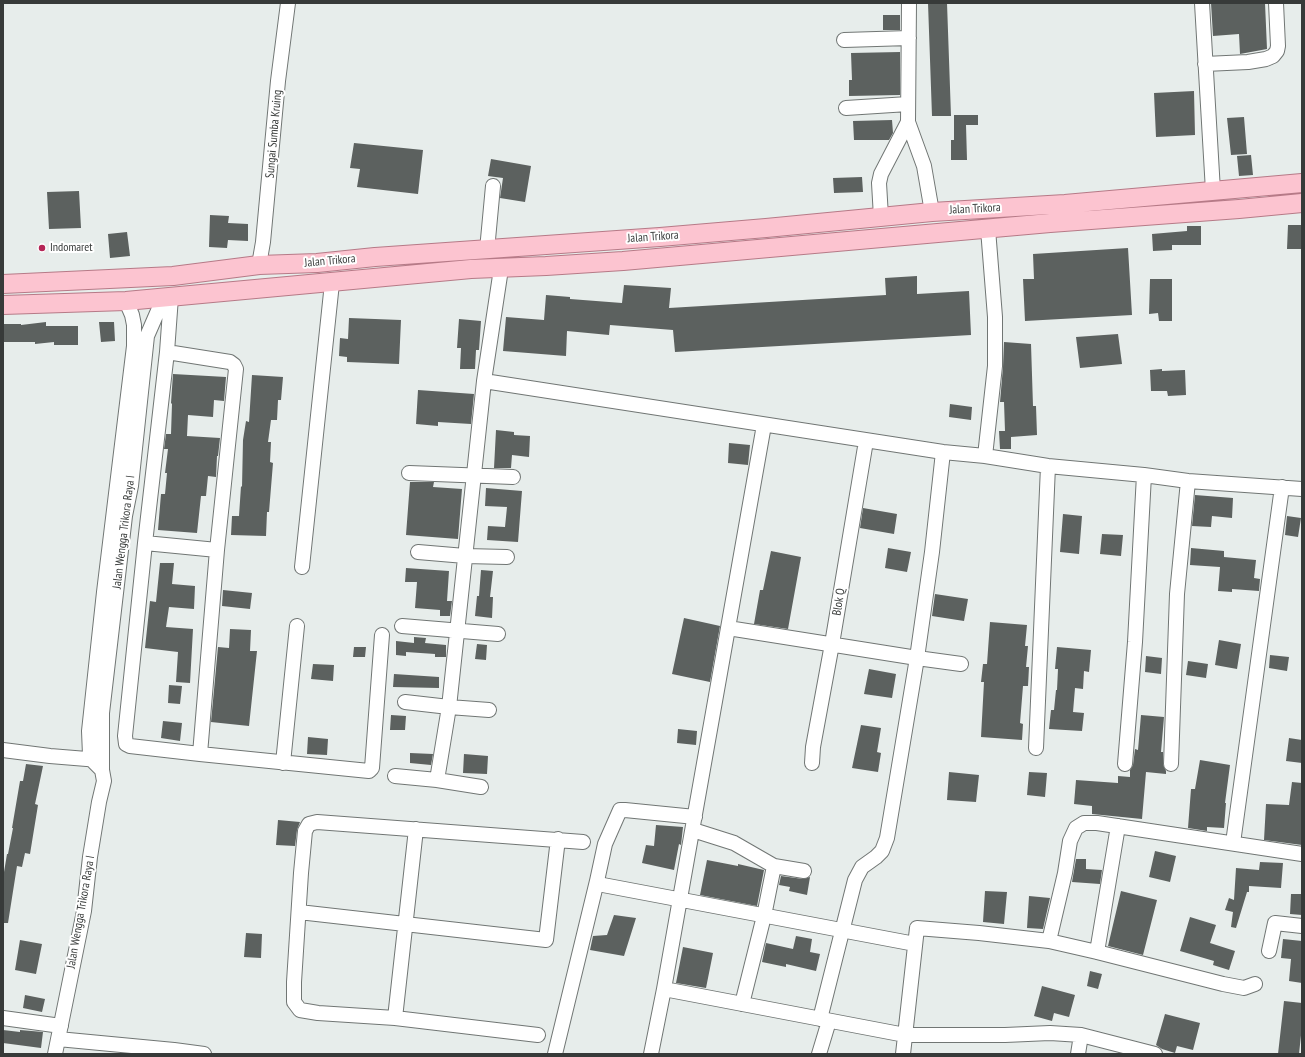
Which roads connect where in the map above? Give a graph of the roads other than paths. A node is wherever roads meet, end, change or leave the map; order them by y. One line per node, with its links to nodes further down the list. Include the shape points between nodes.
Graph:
1 (288, 3): 23 (street, Sungai Sumba Kruing)
2 (909, 3): 5 (street)
3 (1202, 3): 7 (street)
4 (1276, 3): 7 (street, via 1278,46 1273,56 1248,62)
5 (909, 38): 6 (street); 8 (street)
6 (844, 40)
7 (1206, 64): 13 (street)
8 (908, 104): 9 (street); 10 (street)
9 (846, 108)
10 (908, 122): 15 (street, via 924,166); 16 (street, via 878,182)
11 (1302, 183): 13 (main road, Jalan Trikora)
12 (493, 186): 22 (street)
13 (1213, 191): 15 (main road, Jalan Trikora)
14 (1302, 203): 19 (main road, Jalan Trikora)
15 (932, 212): 16 (main road, Jalan Trikora)
16 (881, 217): 17 (main road, Jalan Trikora)
17 (852, 219): 18 (main road, Jalan Trikora); 20 (main road, via 851,230)
18 (805, 224): 21 (main road, via 813,232); 22 (main road, Jalan Trikora)
19 (988, 229): 20 (main road, Jalan Trikora); 36 (street, via 995,317 995,366)
20 (857, 241): 21 (main road, Jalan Trikora)
21 (812, 244): 24 (main road, Jalan Trikora)
22 (486, 250): 23 (main road, Jalan Trikora)
23 (259, 265): 26 (main road, Jalan Trikora, via 173,276)
24 (501, 269): 25 (main road, Jalan Trikora, via 471,269); 32 (street)
25 (332, 283): 27 (main road, Jalan Trikora); 50 (street)
26 (3, 284)
27 (168, 297): 28 (main road, Jalan Trikora); 30 (street, Jalan Wengga Trikora Raya I); 31 (street)
28 (126, 301): 29 (main road, Jalan Trikora); 30 (street, Jalan Wengga Trikora Raya I)
29 (3, 305)
30 (140, 336): 66 (street, Jalan Wengga Trikora Raya I, via 131,486 125,516)
31 (167, 352): 45 (street); 46 (street, via 230,362 236,369)
32 (484, 381): 33 (street); 39 (street)
33 (764, 425): 34 (street); 53 (street)
34 (866, 441): 35 (street); 57 (street, Blok Q)
35 (943, 452): 36 (street); 58 (street)
36 (985, 456): 37 (street)
37 (1048, 466): 40 (street); 63 (street)
38 (409, 472): 39 (street)
39 (474, 475): 41 (street); 48 (street)
40 (1144, 475): 42 (street); 69 (street)
41 (512, 477)
42 (1188, 481): 43 (street); 70 (street, via 1177,594)
43 (1282, 486): 44 (street); 79 (street)
44 (1302, 489)
45 (145, 543): 46 (street); 65 (street, via 126,744)
46 (217, 550): 65 (street)
47 (418, 552): 48 (street)
48 (465, 556): 49 (street); 54 (street)
49 (507, 557)
50 (302, 567)
51 (297, 626): 67 (street)
52 (402, 626): 54 (street)
53 (728, 628): 57 (street); 74 (street)
54 (457, 630): 55 (street); 61 (street)
55 (498, 634)
56 (382, 635): 67 (street, via 372,768 369,771)
57 (832, 644): 58 (street); 68 (street, Blok Q)
58 (917, 658): 59 (street); 89 (street, via 885,845 876,857 862,867 856,880)
59 (961, 664)
60 (405, 702): 61 (street)
61 (449, 707): 62 (street); 72 (street)
62 (489, 710)
63 (1036, 748)
64 (3, 752): 66 (street)
65 (200, 754): 67 (street)
66 (98, 763): 100 (street, Jalan Wengga Trikora Raya I, via 104,781 90,858 84,911)
67 (283, 763)
68 (812, 763)
69 (1125, 764)
70 (1171, 764)
71 (395, 776): 72 (street)
72 (437, 780): 73 (street)
73 (481, 787)
74 (694, 824): 81 (street); 83 (street, via 620,810 605,844); 84 (street)
75 (1118, 826): 79 (street); 90 (street, via 1084,823 1076,828 1070,841); 93 (street)
76 (416, 829): 77 (street); 85 (street, via 317,822 309,824 305,831); 87 (street)
77 (558, 839): 78 (street); 87 (street, via 546,940)
78 (583, 842)
79 (1233, 843): 80 (street)
80 (1302, 854)
81 (774, 866): 82 (street); 86 (street)
82 (804, 871)
83 (597, 881): 84 (street, via 603,885); 107 (street)
84 (680, 899): 86 (street); 95 (street)
85 (299, 912): 87 (street); 98 (street, via 294,1002 300,1010)
86 (764, 916): 89 (street); 96 (street)
87 (406, 924): 98 (street)
88 (1302, 926): 92 (street, via 1275,923)
89 (843, 932): 91 (street); 99 (street)
90 (1049, 941): 91 (street, via 918,928); 93 (street)
91 (915, 944): 102 (street)
92 (1269, 950)
93 (1097, 952): 94 (street, via 1240,988)
94 (1255, 984)
95 (664, 989): 96 (street); 108 (street)
96 (742, 1004): 99 (street)
97 (3, 1018): 100 (street)
98 (395, 1018): 101 (street)
99 (824, 1020): 102 (street); 109 (street)
100 (60, 1033): 104 (street); 105 (street, Jalan Wengga Trikora Raya I)
101 (538, 1035)
102 (905, 1035): 103 (street); 110 (street)
103 (1081, 1035): 111 (street); 112 (street)
104 (174, 1052): 106 (street)
105 (55, 1054)
106 (204, 1054)
107 (555, 1054)
108 (651, 1054)
109 (819, 1054)
110 (903, 1054)
111 (1078, 1054)
112 (1155, 1054)

